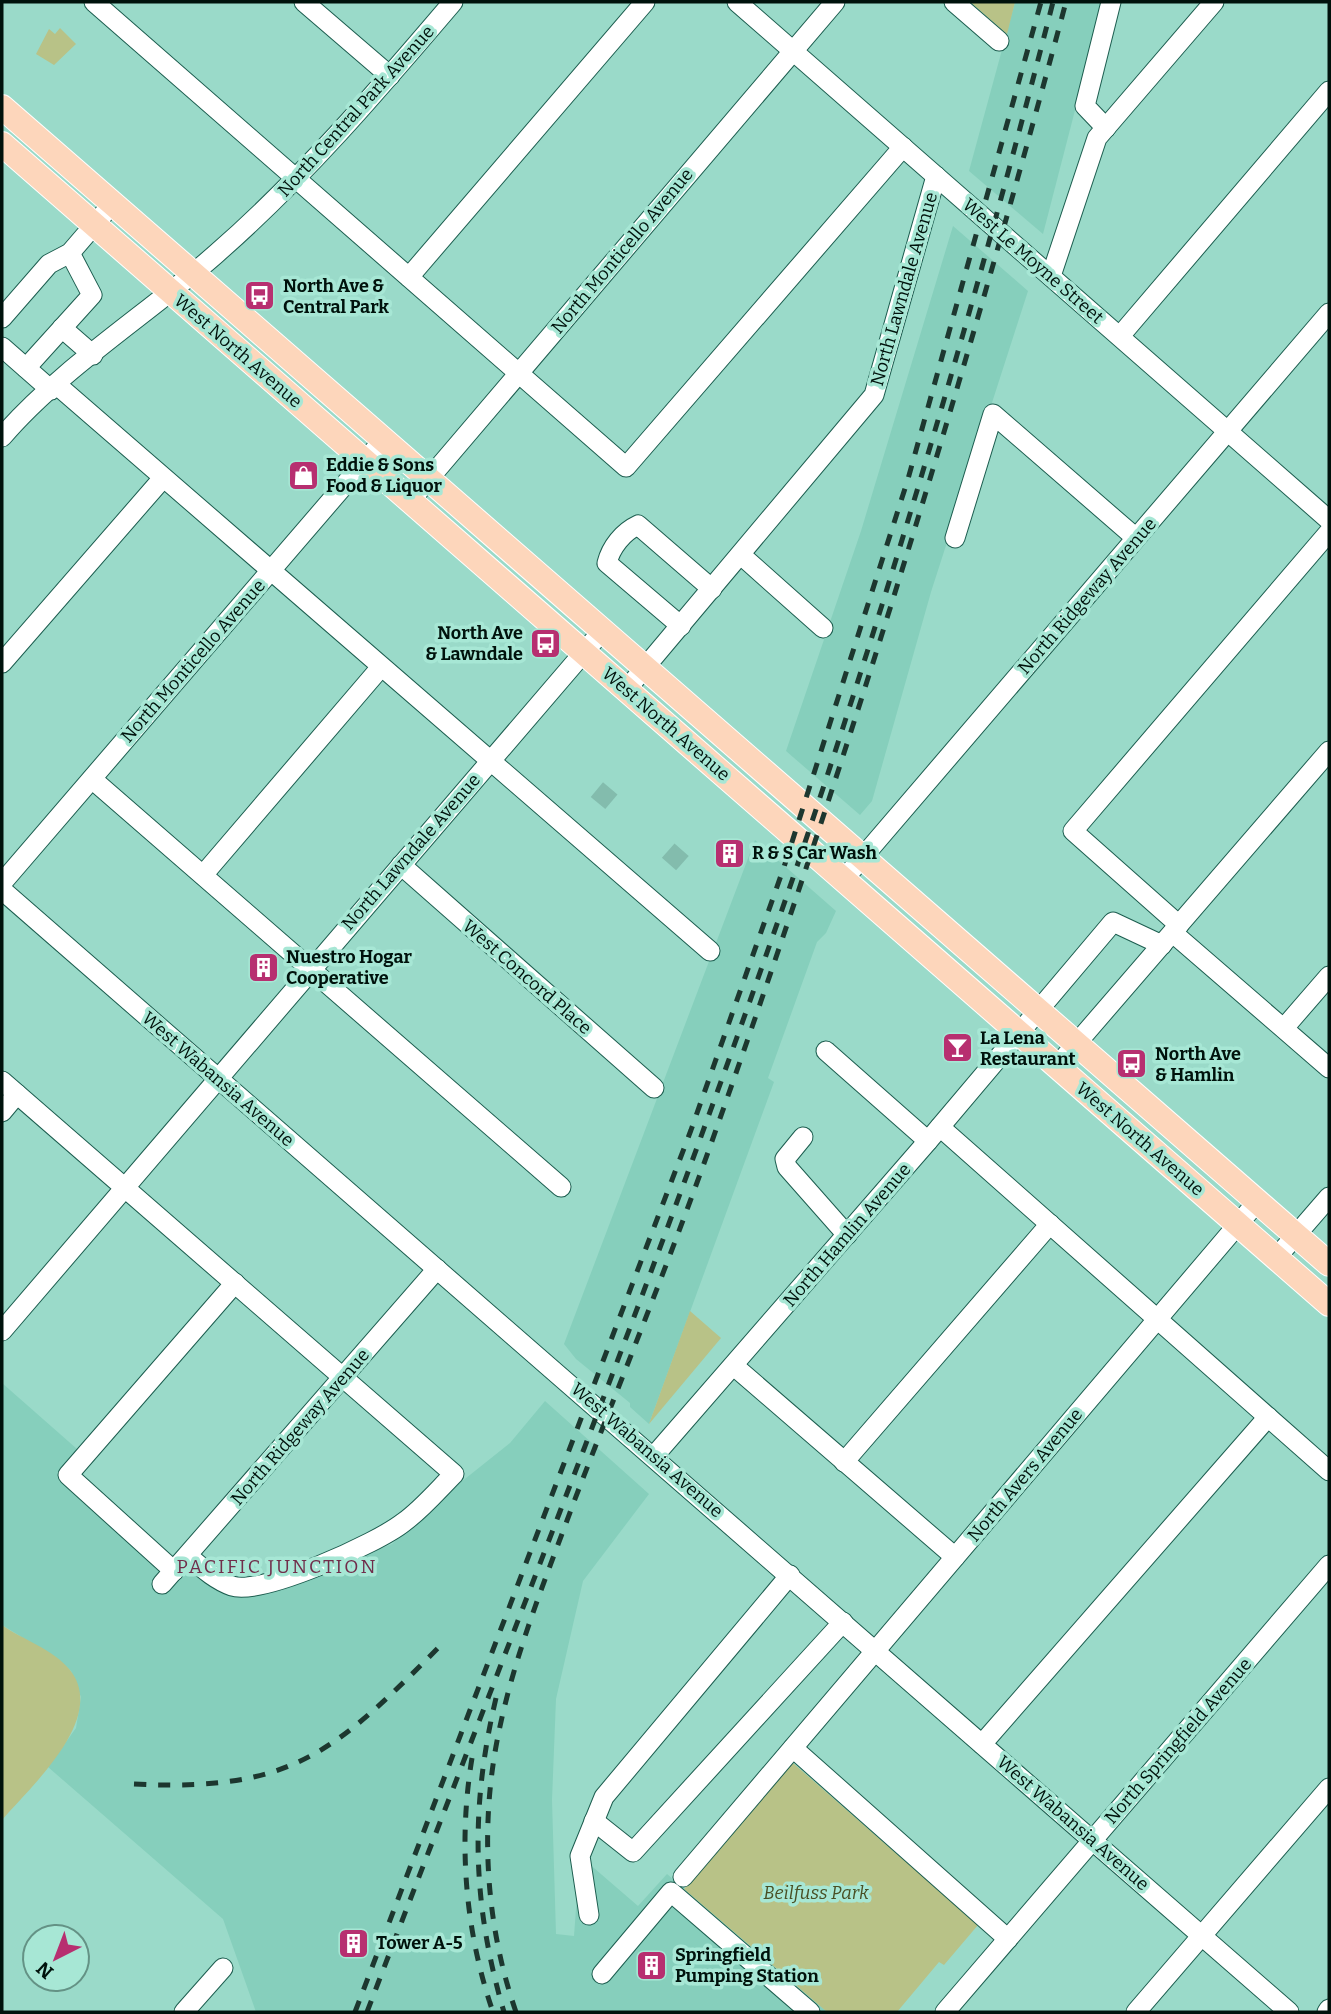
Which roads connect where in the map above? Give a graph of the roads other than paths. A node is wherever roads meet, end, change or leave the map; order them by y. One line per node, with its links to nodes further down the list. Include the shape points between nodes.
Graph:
1 (94, 2): 19 (street)
2 (304, 2): 12 (street)
3 (453, 2): 12 (street, North Central Park Avenue)
4 (645, 2): 25 (street)
5 (737, 2): 11 (street, West Le Moyne Street)
6 (835, 2): 11 (street, North Monticello Avenue)
7 (954, 2): 10 (street)
8 (1111, 2): 15 (street, via 1085,106)
9 (1214, 2): 15 (street)
10 (999, 41)
11 (793, 51): 17 (street, West Le Moyne Street); 34 (street, North Monticello Avenue)
12 (390, 76): 19 (street, North Central Park Avenue)
13 (1329, 91): 30 (street)
14 (2, 107): 20 (main road, West North Avenue)
15 (1106, 128): 24 (street, via 1097,138)
16 (2, 144): 21 (main road, West North Avenue)
17 (903, 147): 18 (street, West Le Moyne Street); 34 (street, via 626,467)
18 (936, 176): 24 (street, West Le Moyne Street); 47 (street, North Lawndale Avenue, via 874,395)
19 (297, 178): 23 (street, North Central Park Avenue); 25 (street)
20 (113, 203): 21 (street); 23 (main road, West North Avenue)
21 (94, 225): 22 (street); 26 (main road, West North Avenue)
22 (70, 253): 28 (street, via 49,264); 29 (street, via 92,295)
23 (193, 273): 26 (street, North Central Park Avenue); 38 (main road, West North Avenue)
24 (1051, 276): 30 (street, West Le Moyne Street)
25 (409, 277): 34 (street)
26 (170, 291): 32 (street, North Central Park Avenue); 39 (main road, West North Avenue)
27 (1329, 313): 36 (street, North Ridgeway Avenue)
28 (2, 318)
29 (62, 328): 32 (street); 33 (street)
30 (1119, 336): 36 (street, West Le Moyne Street)
31 (2, 347): 33 (street)
32 (93, 355): 35 (street, North Central Park Avenue)
33 (26, 368): 35 (street)
34 (519, 373): 41 (street, North Monticello Avenue)
35 (54, 388): 37 (street, North Central Park Avenue); 40 (street)
36 (1228, 431): 43 (street, West Le Moyne Street); 46 (street, North Ridgeway Avenue)
37 (2, 437)
38 (384, 439): 39 (street, North Monticello Avenue); 41 (main road, West North Avenue)
39 (365, 461): 42 (main road, West North Avenue); 48 (street, North Monticello Avenue)
40 (163, 478): 48 (street); 54 (street)
41 (430, 478): 42 (street, North Monticello Avenue); 52 (main road, West North Avenue)
42 (410, 501): 53 (main road, West North Avenue)
43 (1329, 520)
44 (1329, 532): 67 (street, via 1073,831)
45 (955, 538): 46 (street, via 993,414)
46 (1136, 538): 61 (street, North Ridgeway Avenue)
47 (741, 555): 49 (street, North Lawndale Avenue); 51 (street)
48 (271, 571): 55 (street); 60 (street, North Monticello Avenue)
49 (712, 589): 50 (street, North Lawndale Avenue); 50 (street, via 638,525 628,530 610,552 607,564)
50 (681, 626): 56 (street, North Lawndale Avenue)
51 (823, 628)
52 (603, 629): 53 (street, North Lawndale Avenue); 56 (main road, West North Avenue)
53 (583, 653): 57 (main road, West North Avenue); 59 (street, North Lawndale Avenue)
54 (2, 663)
55 (381, 667): 59 (street); 63 (street)
56 (646, 667): 57 (street, North Lawndale Avenue); 61 (main road, West North Avenue)
57 (626, 690): 64 (main road, West North Avenue)
58 (1329, 751): 67 (street)
59 (490, 761): 62 (street, North Lawndale Avenue); 68 (street)
60 (92, 779): 63 (street); 65 (street, North Monticello Avenue)
61 (862, 858): 64 (street, North Ridgeway Avenue); 71 (main road, West North Avenue)
62 (401, 865): 69 (street, North Lawndale Avenue); 80 (street, West Concord Place)
63 (203, 876): 69 (street)
64 (844, 878): 73 (main road, West North Avenue)
65 (2, 883)
66 (2, 890): 78 (street, West Wabansia Avenue)
67 (1171, 934): 71 (street, North Hamlin Avenue, via 1113,922); 72 (street); 74 (street)
68 (710, 951)
69 (311, 970): 78 (street, North Lawndale Avenue); 84 (street)
70 (1329, 976): 72 (street)
71 (1038, 1012): 73 (street, North Hamlin Avenue); 74 (main road, West North Avenue)
72 (1284, 1028): 77 (street)
73 (1019, 1033): 76 (main road, West North Avenue); 82 (street, North Hamlin Avenue)
74 (1076, 1045): 76 (street); 87 (main road, West North Avenue)
75 (826, 1051): 82 (street)
76 (1057, 1066): 89 (main road, West North Avenue)
77 (1329, 1068)
78 (218, 1078): 85 (street, North Lawndale Avenue); 94 (street, West Wabansia Avenue)
79 (9, 1088): 81 (street); 85 (street)
80 (654, 1088)
81 (2, 1112)
82 (934, 1134): 88 (street); 90 (street, North Hamlin Avenue)
83 (803, 1137): 90 (street, via 785,1159 787,1167)
84 (561, 1187)
85 (124, 1188): 95 (street); 98 (street, North Lawndale Avenue)
86 (1329, 1197): 91 (street)
87 (1257, 1202): 89 (street, North Avers Avenue); 91 (main road, West North Avenue)
88 (1050, 1224): 97 (street); 103 (street)
89 (1238, 1224): 92 (main road, West North Avenue); 97 (street, North Avers Avenue)
90 (847, 1235): 99 (street, North Hamlin Avenue)
91 (1296, 1235): 92 (street); 93 (main road, West North Avenue)
92 (1276, 1258): 96 (main road, West North Avenue)
93 (1329, 1264)
94 (437, 1269): 100 (street, North Ridgeway Avenue); 102 (street, West Wabansia Avenue)
95 (235, 1283): 100 (street); 105 (street, North Ridgeway Avenue, via 68,1475 168,1578)
96 (1329, 1304)
97 (1157, 1319): 101 (street); 106 (street, North Avers Avenue)
98 (2, 1331)
99 (734, 1366): 102 (street, North Hamlin Avenue); 103 (street)
100 (342, 1378): 105 (street, North Ridgeway Avenue); 105 (street, via 454,1474 405,1522 368,1546 289,1576 246,1588 232,1586)
101 (1268, 1418): 104 (street); 111 (street)
102 (654, 1456): 108 (street, West Wabansia Avenue)
103 (844, 1462): 106 (street)
104 (1329, 1471)
105 (188, 1556)
106 (955, 1557): 110 (street, North Avers Avenue)
107 (1329, 1564): 115 (street, North Springfield Avenue)
108 (790, 1575): 109 (street, West Wabansia Avenue); 114 (street, via 604,1797)
109 (843, 1622): 110 (street, West Wabansia Avenue); 114 (street, via 633,1852)
110 (876, 1650): 111 (street, West Wabansia Avenue); 112 (street, North Avers Avenue)
111 (982, 1744): 115 (street, West Wabansia Avenue)
112 (793, 1748): 116 (street, North Avers Avenue); 119 (street)
113 (1329, 1788): 118 (street)
114 (594, 1821): 117 (street, via 580,1856)
115 (1093, 1840): 118 (street, West Wabansia Avenue); 119 (street, North Springfield Avenue)
116 (683, 1877)
117 (589, 1915)
118 (1201, 1935): 125 (street); 126 (street, West Wabansia Avenue)
119 (1008, 1939): 124 (street, North Springfield Avenue)
120 (223, 1968): 122 (street)
121 (602, 1974): 123 (street, via 671,1892)
122 (184, 2012)
123 (810, 2012)
124 (945, 2012)
125 (1136, 2012)
126 (1289, 2012)

